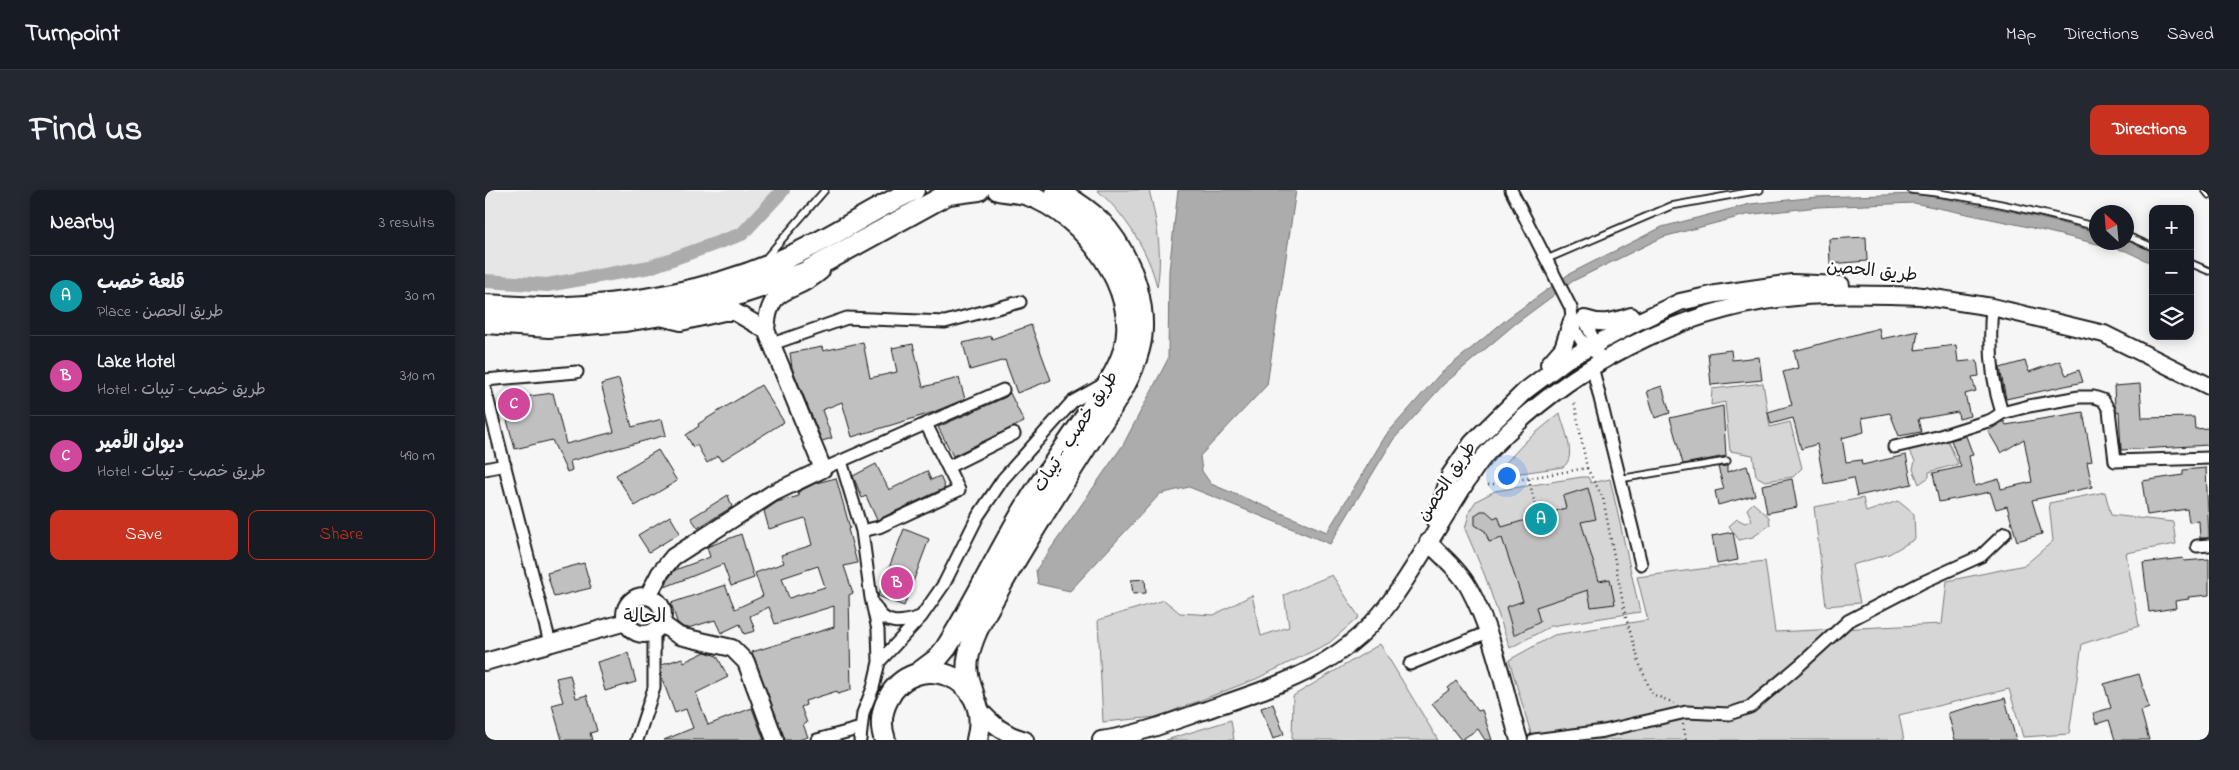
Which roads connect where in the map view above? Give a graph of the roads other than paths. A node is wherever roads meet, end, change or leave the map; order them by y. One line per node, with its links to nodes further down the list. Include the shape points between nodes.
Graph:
1 (825, 190): 17 (lane)
2 (914, 190): 17 (highway, via 796,253)
3 (979, 190): 14 (highway, via 948,194)
4 (998, 190): 32 (highway, طريق خصب - تيبات, via 1028,195 1064,215 1108,263 1121,290 1127,319 1125,348)
5 (1056, 190): 67 (highway, طريق خصب - تيبات, via 1079,203 1108,228 1125,256 1137,285 1142,315 1140,347 1128,381 1041,518 981,622 969,658 968,674)
6 (1511, 190): 15 (street)
7 (1760, 190): 15 (lane, via 1671,206)
8 (1911, 190): 11 (lane, via 1959,195)
9 (2205, 190): 10 (lane)
10 (2209, 195)
11 (2089, 225)
12 (2134, 239): 13 (lane)
13 (2149, 245)
14 (840, 254): 24 (highway, via 804,273 687,311); 29 (street, via 810,281 780,294 771,302 767,311)
15 (1547, 259): 25 (street)
16 (2194, 265): 18 (lane)
17 (757, 268): 22 (highway, via 677,294 622,302 549,308)
18 (2209, 271)
19 (1925, 296): 21 (street, طريق الحصن, via 1841,285 1792,283); 23 (street); 30 (street, طريق الحصن, via 1843,294 1794,297 1721,311 1689,321 1643,339 1609,359)
20 (1020, 302): 29 (street, via 945,322 847,318)
21 (1680, 302): 25 (street, via 1665,302 1610,323 1597,324); 30 (street, طريق الحصن)
22 (485, 305)
23 (1992, 307): 34 (street, via 2104,334); 37 (street, via 1993,368)
24 (655, 316): 27 (highway, via 549,327); 29 (street, via 681,322 735,312)
25 (1576, 316): 30 (street, via 1592,336); 40 (street, via 1556,358 1524,386)
26 (485, 323): 27 (highway)
27 (518, 326): 28 (street)
28 (485, 331)
29 (769, 337): 48 (street)
30 (1591, 353): 40 (street, طريق الحصن, via 1566,360 1525,391); 49 (street); 52 (street, طريق الحصن, via 1576,376 1534,407 1486,454)
31 (577, 372): 33 (street)
32 (1112, 379): 58 (street, via 1072,402 1003,479 978,516 944,584); 66 (highway, طريق خصب - تيبات, via 1028,503 946,648)
33 (485, 380)
34 (2209, 386)
35 (485, 389): 45 (street)
36 (1003, 390): 38 (street)
37 (2002, 412): 41 (street, via 1991,420 1937,438); 42 (street, via 2094,397 2103,400 2109,410 2115,461)
38 (926, 424): 43 (street); 46 (street)
39 (1013, 434): 46 (street)
40 (1472, 443): 52 (street, طريق الحصن, via 1450,475)
41 (1894, 447)
42 (2209, 458)
43 (841, 461): 48 (street); 50 (street)
44 (1727, 461): 49 (lane)
45 (505, 465): 47 (street); 62 (street)
46 (948, 468): 50 (street, via 959,490 879,527)
47 (485, 469)
48 (823, 469): 56 (street, via 773,493 673,557)
49 (1619, 479): 55 (street)
50 (862, 531): 57 (street)
51 (2005, 532): 78 (street, via 1981,556 1848,621 1750,707 1729,714 1680,713 1604,730)
52 (1428, 542): 61 (street, via 1468,587); 76 (street, طريق الحصن, via 1379,615 1358,637 1318,667 1286,683 1168,723)
53 (2209, 545): 54 (street)
54 (2197, 546)
55 (1641, 564)
56 (648, 596): 59 (street, via 631,600 625,610); 60 (street, via 662,609)
57 (871, 598): 58 (street, via 879,615 889,622 900,623); 64 (street, via 878,630)
58 (921, 617): 64 (street)
59 (626, 622): 60 (street, via 638,633); 62 (street)
60 (657, 627): 69 (street, via 654,688); 70 (street, via 679,636 732,648 746,662)
61 (1488, 632): 65 (street); 77 (street)
62 (550, 643): 63 (street)
63 (485, 662)
64 (879, 662): 68 (street)
65 (1410, 664)
66 (917, 674): 67 (highway, via 949,675 964,684); 73 (highway, طريق خصب - تيبات, via 902,682 884,707 881,722)
67 (977, 704): 74 (highway, طريق خصب - تيبات, via 981,725); 75 (street, via 997,728)
68 (861, 728): 71 (street); 72 (street)
69 (637, 740)
70 (775, 740)
71 (817, 740)
72 (860, 740)
73 (885, 740)
74 (977, 740)
75 (1025, 740)
76 (1101, 740)
77 (1519, 740)
78 (1534, 740)

